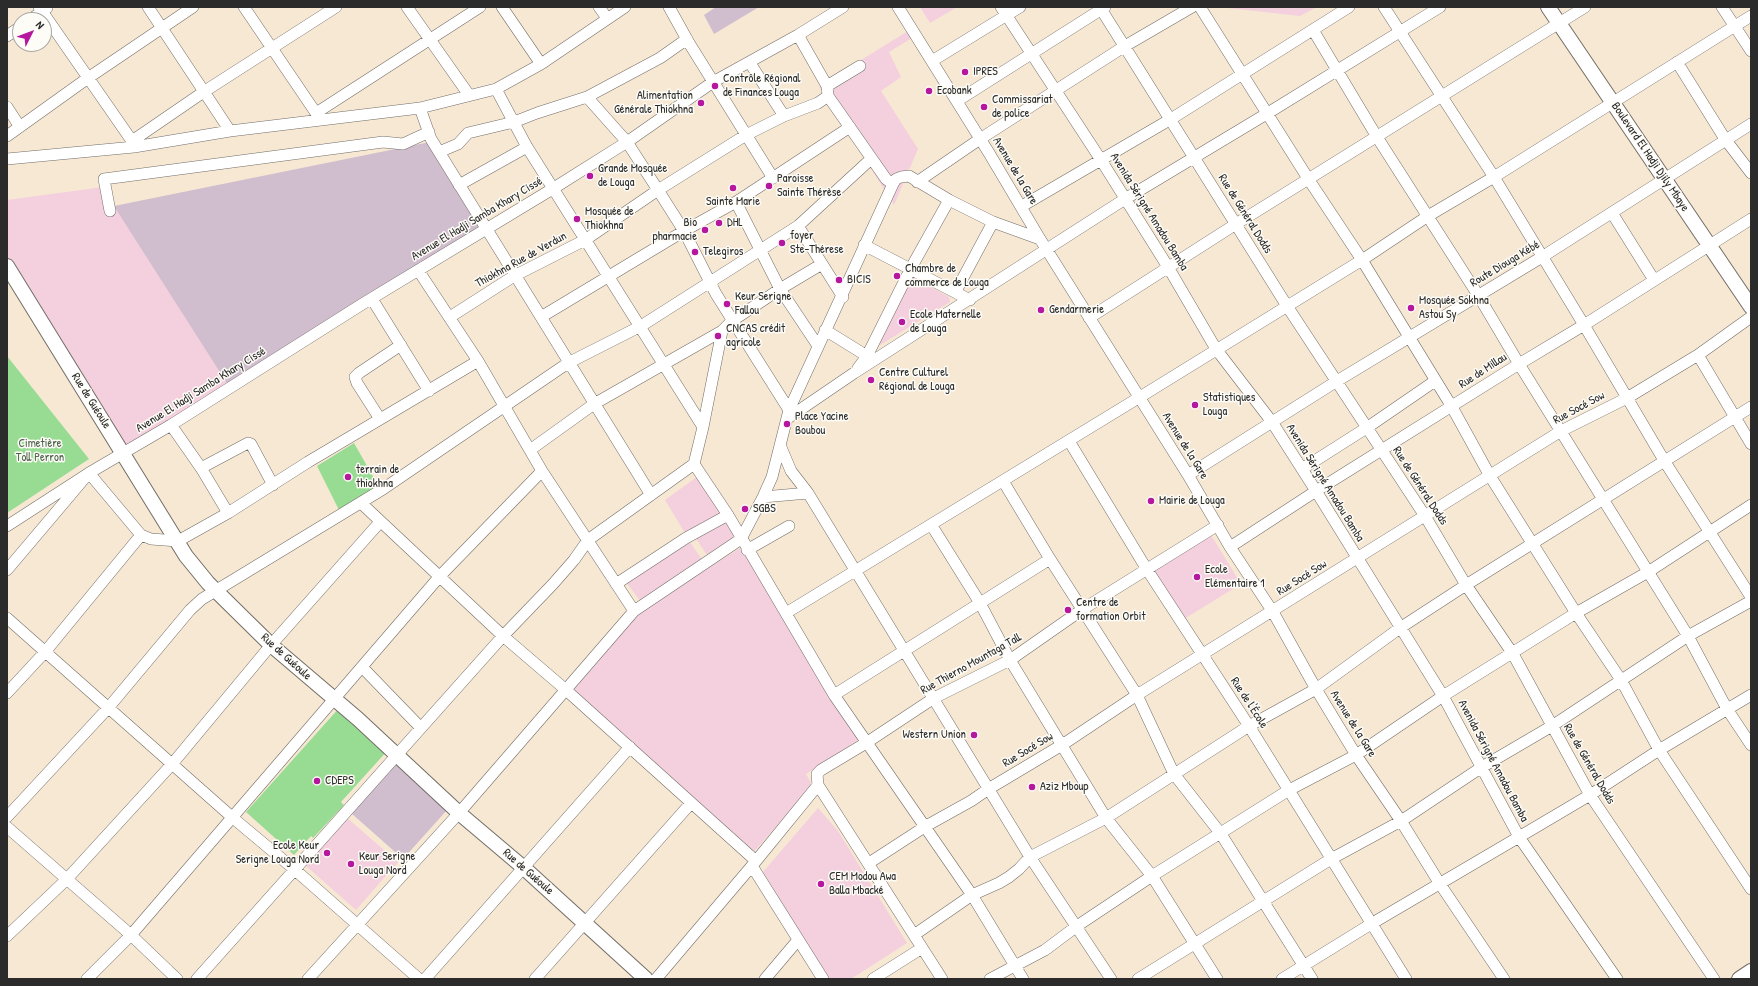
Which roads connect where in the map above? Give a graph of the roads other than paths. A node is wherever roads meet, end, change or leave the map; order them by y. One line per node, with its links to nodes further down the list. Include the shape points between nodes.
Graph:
1 (148, 7): 29 (street)
2 (193, 7): 29 (street)
3 (244, 7): 36 (street)
4 (336, 7): 36 (street)
5 (407, 7): 33 (street)
6 (480, 7): 33 (street)
7 (502, 7): 42 (street)
8 (599, 7): 26 (street)
9 (625, 7): 26 (street)
10 (668, 7): 34 (street)
11 (843, 7): 32 (street, Avenue El Hadji Samba Khary Cissé)
12 (898, 7): 39 (street, Avenue de la Gare)
13 (1020, 7): 24 (street)
14 (1192, 7): 35 (street)
15 (1200, 7): 45 (street)
16 (1349, 7): 30 (street)
17 (1384, 7): 31 (street)
18 (1440, 7): 31 (street)
19 (1548, 7): 27 (main road, Boulevard El Hadji Djily Mbaye)
20 (1585, 7): 27 (street)
21 (1722, 7): 28 (street)
22 (43, 8): 46 (street)
23 (1103, 8): 35 (street, Rue de Général Dodds); 38 (street)
24 (1004, 12): 38 (street, Avenida Sérigné Amadou Bamba); 39 (street)
25 (1751, 16): 28 (street)
26 (607, 18): 42 (street)
27 (1560, 23): 54 (street); 56 (main road, Boulevard El Hadji Djily Mbaye)
28 (1734, 26): 37 (street); 40 (street)
29 (162, 28): 46 (street); 49 (street)
30 (1313, 30): 44 (street); 45 (street)
31 (1399, 32): 44 (street); 54 (street)
32 (798, 35): 41 (street, Avenue El Hadji Samba Khary Cissé); 50 (street)
33 (431, 40): 52 (street); 61 (street)
34 (687, 40): 47 (street); 53 (street, via 660,58)
35 (1125, 46): 51 (street); 62 (street, Rue de Général Dodds)
36 (272, 49): 49 (street); 61 (street)
37 (1751, 51)
38 (1032, 52): 51 (street, Avenida Sérigné Amadou Bamba); 55 (street)
39 (932, 61): 55 (street, Avenue de la Gare)
40 (1677, 62): 56 (street); 73 (street)
41 (750, 63): 47 (street, Avenue El Hadji Samba Khary Cissé); 60 (street)
42 (541, 64): 48 (street)
43 (860, 66): 50 (street, Thiokhna Rue de Verdun)
44 (1337, 70): 59 (street); 71 (street)
45 (1243, 73): 59 (street); 62 (street)
46 (88, 78): 65 (street); 75 (street)
47 (713, 82): 70 (street); 74 (street, Avenue El Hadji Samba Khary Cissé)
48 (496, 89): 52 (street); 63 (street)
49 (205, 91): 67 (street); 75 (street)
50 (828, 91): 60 (street, Thiokhna Rue de Verdun, via 818,103); 66 (street)
51 (1056, 91): 72 (street); 82 (street, Avenida Sérigné Amadou Bamba)
52 (469, 96): 58 (street)
53 (587, 97): 63 (street); 74 (street)
54 (1443, 97): 71 (street); 84 (street)
55 (957, 101): 72 (street, Avenue de la Gare)
56 (1613, 102): 84 (street); 86 (main road, Boulevard El Hadji Djily Mbaye)
57 (7, 108): 65 (street)
58 (420, 108): 61 (street); 68 (street)
59 (1268, 113): 79 (street); 87 (street)
60 (784, 116): 70 (street, Thiokhna Rue de Verdun)
61 (319, 117): 67 (street)
62 (1171, 119): 79 (street, Rue de Général Dodds); 82 (street)
63 (514, 122): 76 (street); 78 (street, via 468,133 458,144)
64 (1751, 124): 73 (street, Route Diouga Kébé)
65 (20, 127): 69 (street)
66 (850, 127): 81 (street); 85 (street)
67 (230, 131): 75 (street)
68 (429, 132): 78 (street); 97 (street, via 403,144 383,142 104,179)
69 (7, 136)
70 (746, 136): 85 (street); 92 (street, Thiokhna Rue de Verdun)
71 (1377, 137): 87 (street); 99 (street)
72 (980, 139): 88 (street); 96 (street, Avenue de la Gare)
73 (1725, 139): 83 (street); 86 (street, Route Diouga Kébé)
74 (627, 142): 91 (street, Avenue El Hadji Samba Khary Cissé); 92 (street)
75 (133, 144): 80 (street)
76 (528, 147): 90 (street); 91 (street)
77 (7, 148): 80 (street)
78 (439, 152): 90 (street)
79 (1194, 156): 93 (street); 102 (street, Rue de Général Dodds)
80 (10, 159)
81 (871, 159): 89 (street, via 881,174); 103 (street)
82 (1101, 160): 93 (street, Avenida Sérigné Amadou Bamba); 96 (street)
83 (1751, 173)
84 (1494, 177): 99 (street); 112 (street)
85 (773, 178): 95 (street)
86 (1664, 179): 98 (street, Route Diouga Kébé); 109 (main road, Boulevard El Hadji Djily Mbaye)
87 (1309, 180): 102 (street); 113 (street)
88 (917, 182): 89 (street, via 909,176 901,176); 94 (street)
89 (893, 184): 108 (street)
90 (459, 185): 104 (street)
91 (554, 188): 104 (street, Avenue El Hadji Samba Khary Cissé); 107 (street)
92 (658, 190): 105 (street); 107 (street, Thiokhna Rue de Verdun)
93 (1125, 199): 111 (street); 116 (street, Avenida Sérigné Amadou Bamba)
94 (949, 200): 101 (street); 117 (street)
95 (736, 202): 105 (street); 110 (street)
96 (1022, 206): 106 (street, Avenue de la Gare)
97 (110, 210)
98 (1612, 213): 112 (street, Route Diouga Kébé); 121 (street)
99 (1428, 216): 113 (street); 125 (street)
100 (1751, 219): 109 (street, Rue de Millau)
101 (993, 222): 106 (street); 124 (street)
102 (1236, 224): 116 (street); 129 (street, Rue de Général Dodds)
103 (798, 226): 110 (street); 114 (street)
104 (486, 229): 118 (street, Avenue El Hadji Samba Khary Cissé); 119 (street)
105 (684, 231): 120 (street); 122 (street)
106 (1040, 239): 111 (street, Avenue de la Gare)
107 (585, 240): 119 (street, Thiokhna Rue de Verdun); 120 (street)
108 (864, 245): 117 (street); 126 (street)
109 (1710, 246): 121 (street, Rue de Millau); 130 (main road, Boulevard El Hadji Djily Mbaye)
110 (761, 250): 122 (street); 123 (street)
111 (1047, 250): 128 (street); 134 (street, Avenue de la Gare)
112 (1542, 257): 125 (street, Route Diouga Kébé); 136 (street)
113 (1362, 260): 129 (street); 140 (street)
114 (822, 264): 123 (street); 126 (street)
115 (7, 266): 173 (main road, Rue de Guéoule)
116 (1168, 267): 134 (street); 143 (street, Avenida Sérigné Amadou Bamba)
117 (911, 268): 124 (street); 145 (street)
118 (418, 270): 127 (street, Avenue El Hadji Samba Khary Cissé); 131 (street)
119 (514, 276): 131 (street, Thiokhna Rue de Verdun); 132 (street)
120 (609, 277): 132 (street); 137 (street)
121 (1654, 280): 136 (street, Rue de Millau)
122 (709, 282): 135 (street); 137 (street)
123 (780, 289): 135 (street); 142 (street)
124 (956, 291): 128 (street)
125 (1478, 295): 140 (street, Route Diouga Kébé); 149 (street)
126 (843, 296): 138 (street)
127 (372, 299): 141 (street); 164 (street, Avenue El Hadji Samba Khary Cissé)
128 (970, 300): 150 (street)
129 (1287, 306): 143 (street); 151 (street, Rue de Général Dodds)
130 (1751, 307)
131 (450, 317): 146 (street)
132 (541, 317): 148 (street)
133 (1751, 317): 144 (street, Rue Socé Sow)
134 (1089, 318): 154 (street, Avenue de la Gare)
135 (732, 321): 139 (street); 160 (street)
136 (1584, 325): 149 (street, Rue de Millau); 155 (street)
137 (641, 326): 147 (street); 148 (street)
138 (825, 330): 142 (street); 145 (street)
139 (722, 331): 147 (street); 165 (street)
140 (1408, 338): 151 (street, Route Diouga Kébé); 152 (street)
141 (401, 345): 153 (street); 162 (street, via 356,376 357,383)
142 (818, 346): 160 (street)
143 (1216, 349): 154 (street); 163 (street, Avenida Sérigné Amadou Bamba)
144 (1698, 355): 155 (street, Rue Socé Sow); 161 (street)
145 (867, 356): 150 (street)
146 (478, 361): 153 (street); 157 (street)
147 (663, 363): 156 (street); 165 (street)
148 (568, 364): 156 (street); 157 (street)
149 (1519, 364): 158 (street, Rue de Millau); 167 (street)
150 (854, 374): 160 (street)
151 (1337, 381): 163 (street, Route Diouga Kébé); 166 (street, Rue de Général Dodds)
152 (1435, 381): 158 (street); 166 (street)
153 (429, 391): 162 (street)
154 (1140, 398): 168 (street); 180 (street, Avenue de la Gare)
155 (1627, 398): 167 (street, Rue Socé Sow); 174 (street)
156 (594, 404): 171 (street); 186 (street)
157 (504, 406): 171 (street); 189 (street)
158 (1452, 407): 172 (street, Rue de Millau); 181 (street)
159 (1751, 407): 161 (street)
160 (789, 414): 170 (street)
161 (1734, 417): 169 (street); 174 (street)
162 (380, 419): 183 (street)
163 (1272, 422): 177 (street, Avenida Sérigné Amadou Bamba); 180 (street, Route Diouga Kébé)
164 (171, 425): 173 (street, Avenue El Hadji Samba Khary Cissé); 176 (street)
165 (703, 427): 175 (street)
166 (1368, 427): 172 (street, Rue de Général Dodds); 177 (street)
167 (1561, 431): 181 (street, Rue Socé Sow); 188 (street)
168 (1069, 441): 182 (street); 209 (street, Rue de l'École)
169 (1751, 444)
170 (780, 445): 185 (street, via 791,471); 187 (street, via 772,477)
171 (530, 450): 178 (street)
172 (1382, 451): 184 (street, Rue de Millau); 193 (street, Rue de Général Dodds)
173 (124, 453): 179 (street, Avenue El Hadji Samba Khary Cissé); 202 (main road, Rue de Guéoule)
174 (1665, 462): 188 (street); 199 (street)
175 (694, 464): 186 (street); 192 (street)
176 (201, 468): 183 (street, via 248,443 251,444); 191 (street)
177 (1302, 469): 184 (street, Avenida Sérigné Amadou Bamba)
178 (542, 471): 203 (street); 213 (street)
179 (89, 473): 196 (street, Avenue El Hadji Samba Khary Cissé); 200 (street); 210 (street)
180 (1188, 475): 195 (street, Avenue de la Gare)
181 (1490, 476): 193 (street, Rue Socé Sow); 204 (street)
182 (1002, 481): 198 (street); 207 (street)
183 (273, 485): 191 (street)
184 (1316, 491): 205 (street, Rue de Millau); 208 (street, Avenida Sérigné Amadou Bamba)
185 (808, 493): 187 (street); 211 (street)
186 (651, 495): 203 (street)
187 (763, 497): 201 (street)
188 (1604, 500): 204 (street); 212 (street)
189 (361, 503): 194 (street); 216 (street)
190 (1751, 505): 199 (street)
191 (228, 513): 202 (street)
192 (728, 515): 201 (street); 214 (street, via 686,538)
193 (1425, 516): 208 (street, Rue Socé Sow); 215 (street, Rue de Général Dodds)
194 (380, 522): 213 (street); 229 (street)
195 (1218, 525): 205 (street, Avenue de la Gare); 209 (street, Rue Thierno Mountaga Tall)
196 (7, 526)
197 (789, 526): 206 (street)
198 (932, 526): 211 (street); 219 (street)
199 (1709, 532): 212 (street); 217 (street)
200 (140, 535): 202 (street, via 151,539); 231 (street)
201 (741, 539): 206 (street); 221 (street)
202 (178, 540): 216 (main road, Rue de Guéoule, via 186,556)
203 (588, 540): 214 (street); 227 (street, via 574,560)
204 (1532, 543): 215 (street); 224 (street)
205 (1230, 547): 222 (street, Avenue de la Gare)
206 (747, 550): 223 (street)
207 (1050, 559): 219 (street); 220 (street)
208 (1357, 559): 222 (street, Rue Socé Sow); 226 (street, Avenida Sérigné Amadou Bamba)
209 (1146, 568): 220 (street, Rue Thierno Mountaga Tall); 233 (street, Rue de l'École)
210 (7, 570)
211 (856, 571): 223 (street); 230 (street)
212 (1648, 572): 224 (street); 228 (street)
213 (440, 576): 227 (street); 235 (street)
214 (616, 584): 221 (street)
215 (1466, 585): 226 (street); 232 (street, Rue de Général Dodds)
216 (216, 590): 229 (main road, Rue de Guéoule); 246 (street, via 190,610)
217 (1751, 597)
218 (1751, 601): 228 (street)
219 (980, 602): 230 (street); 234 (street)
220 (1083, 609): 234 (street, Rue Thierno Mountaga Tall); 241 (street)
221 (634, 611): 238 (street)
222 (1273, 612): 233 (street, Rue Socé Sow); 237 (street, Avenue de la Gare)
223 (786, 613): 240 (street)
224 (1576, 613): 232 (street); 236 (street)
225 (7, 618): 231 (street)
226 (1400, 628): 237 (street); 243 (street, Avenida Sérigné Amadou Bamba)
227 (503, 636): 238 (street); 250 (street)
228 (1688, 636): 236 (street); 247 (street)
229 (271, 645): 245 (main road, Rue de Guéoule); 258 (street)
230 (904, 651): 240 (street); 244 (street)
231 (45, 652): 239 (street); 246 (street)
232 (1513, 654): 243 (street); 249 (street, Rue de Général Dodds)
233 (1202, 655): 241 (street, Rue Socé Sow); 248 (street, Rue de l'École)
234 (1010, 660): 244 (street, Rue Thierno Mountaga Tall); 252 (street)
235 (362, 667): 245 (street); 250 (street)
236 (1621, 680): 249 (street); 255 (street)
237 (1316, 689): 248 (street); 257 (street, Avenue de la Gare)
238 (566, 690): 254 (street); 266 (street)
239 (7, 693)
240 (834, 695): 251 (street)
241 (1137, 695): 252 (street, Rue Socé Sow); 260 (street)
242 (1751, 695): 247 (street)
243 (1443, 696): 257 (street); 259 (street, Avenida Sérigné Amadou Bamba)
244 (934, 698): 251 (street, Rue Thierno Mountaga Tall); 262 (street)
245 (334, 699): 256 (main road, Rue de Guéoule); 268 (street)
246 (109, 707): 258 (street); 267 (street)
247 (1728, 709): 253 (street); 255 (street)
248 (1249, 726): 260 (street); 263 (street, Rue de l'École)
249 (1552, 726): 259 (street); 264 (street, Rue de Général Dodds)
250 (421, 728): 256 (street)
251 (866, 743): 261 (street, Rue Thierno Mountaga Tall, via 821,770); 271 (street)
252 (1062, 745): 262 (street, Rue Socé Sow); 269 (street)
253 (1751, 745)
254 (630, 747): 265 (street); 279 (street)
255 (1659, 750): 264 (street); 284 (street)
256 (396, 755): 266 (main road, Rue de Guéoule); 280 (street)
257 (1356, 755): 263 (street); 270 (street, Avenue de la Gare)
258 (173, 763): 268 (street); 282 (street)
259 (1482, 767): 270 (street); 274 (street, Avenida Sérigné Amadou Bamba)
260 (1174, 774): 269 (street); 273 (street)
261 (818, 780): 277 (street); 278 (street, Rue Thierno Mountaga Tall)
262 (990, 788): 271 (street, Rue Socé Sow); 275 (street)
263 (1289, 790): 273 (street); 276 (street, Rue de l'École)
264 (1590, 795): 274 (street); 323 (street, Rue de Général Dodds)
265 (691, 802): 278 (street); 287 (street)
266 (459, 813): 279 (main road, Rue de Guéoule); 289 (street)
267 (7, 817)
268 (233, 818): 280 (street); 291 (street)
269 (1106, 818): 275 (street); 281 (street)
270 (1401, 821): 276 (street); 283 (street, Avenue de la Gare)
271 (926, 826): 277 (street, Rue Socé Sow); 285 (street)
272 (7, 827): 282 (street)
273 (1221, 834): 281 (street); 286 (street)
274 (1519, 837): 283 (street); 322 (street, Avenida Sérigné Amadou Bamba)
275 (1030, 857): 285 (street, via 1009,877); 290 (street)
276 (1331, 859): 286 (street); 288 (street, Rue de l'École)
277 (869, 863): 292 (street)
278 (754, 864): 294 (street); 308 (street, Rue Thierno Mountaga Tall)
279 (524, 868): 287 (main road, Rue de Guéoule); 305 (street)
280 (294, 869): 289 (street); 302 (street)
281 (1152, 876): 290 (street); 295 (street)
282 (66, 880): 291 (street); 293 (street)
283 (1440, 884): 288 (street); 321 (street, Avenue de la Gare)
284 (1751, 888)
285 (972, 895): 292 (street); 297 (street)
286 (1264, 902): 295 (street); 298 (street)
287 (584, 922): 306 (street); 307 (main road, Rue de Guéoule)
288 (1371, 924): 298 (street); 320 (street, Rue de l'École)
289 (357, 926): 303 (street); 304 (street)
290 (1077, 926): 297 (street, via 1045,950); 315 (street)
291 (131, 935): 300 (street); 301 (street)
292 (914, 935): 296 (street)
293 (7, 936)
294 (798, 940): 309 (street); 310 (street)
295 (1195, 943): 316 (street); 317 (street)
296 (922, 948): 311 (street); 312 (street)
297 (1015, 966): 313 (street); 314 (street)
298 (1304, 966): 318 (street); 319 (street)
299 (1751, 971): 324 (main road)
300 (87, 979)
301 (177, 979)
302 (197, 979)
303 (308, 979)
304 (419, 979)
305 (425, 979)
306 (535, 979)
307 (646, 979)
308 (656, 979)
309 (765, 979)
310 (824, 979)
311 (873, 979)
312 (942, 979)
313 (990, 979)
314 (1023, 979)
315 (1111, 979)
316 (1138, 979)
317 (1217, 979)
318 (1282, 979)
319 (1312, 979)
320 (1406, 979)
321 (1504, 979)
322 (1617, 979)
323 (1714, 979)
324 (1739, 979)

